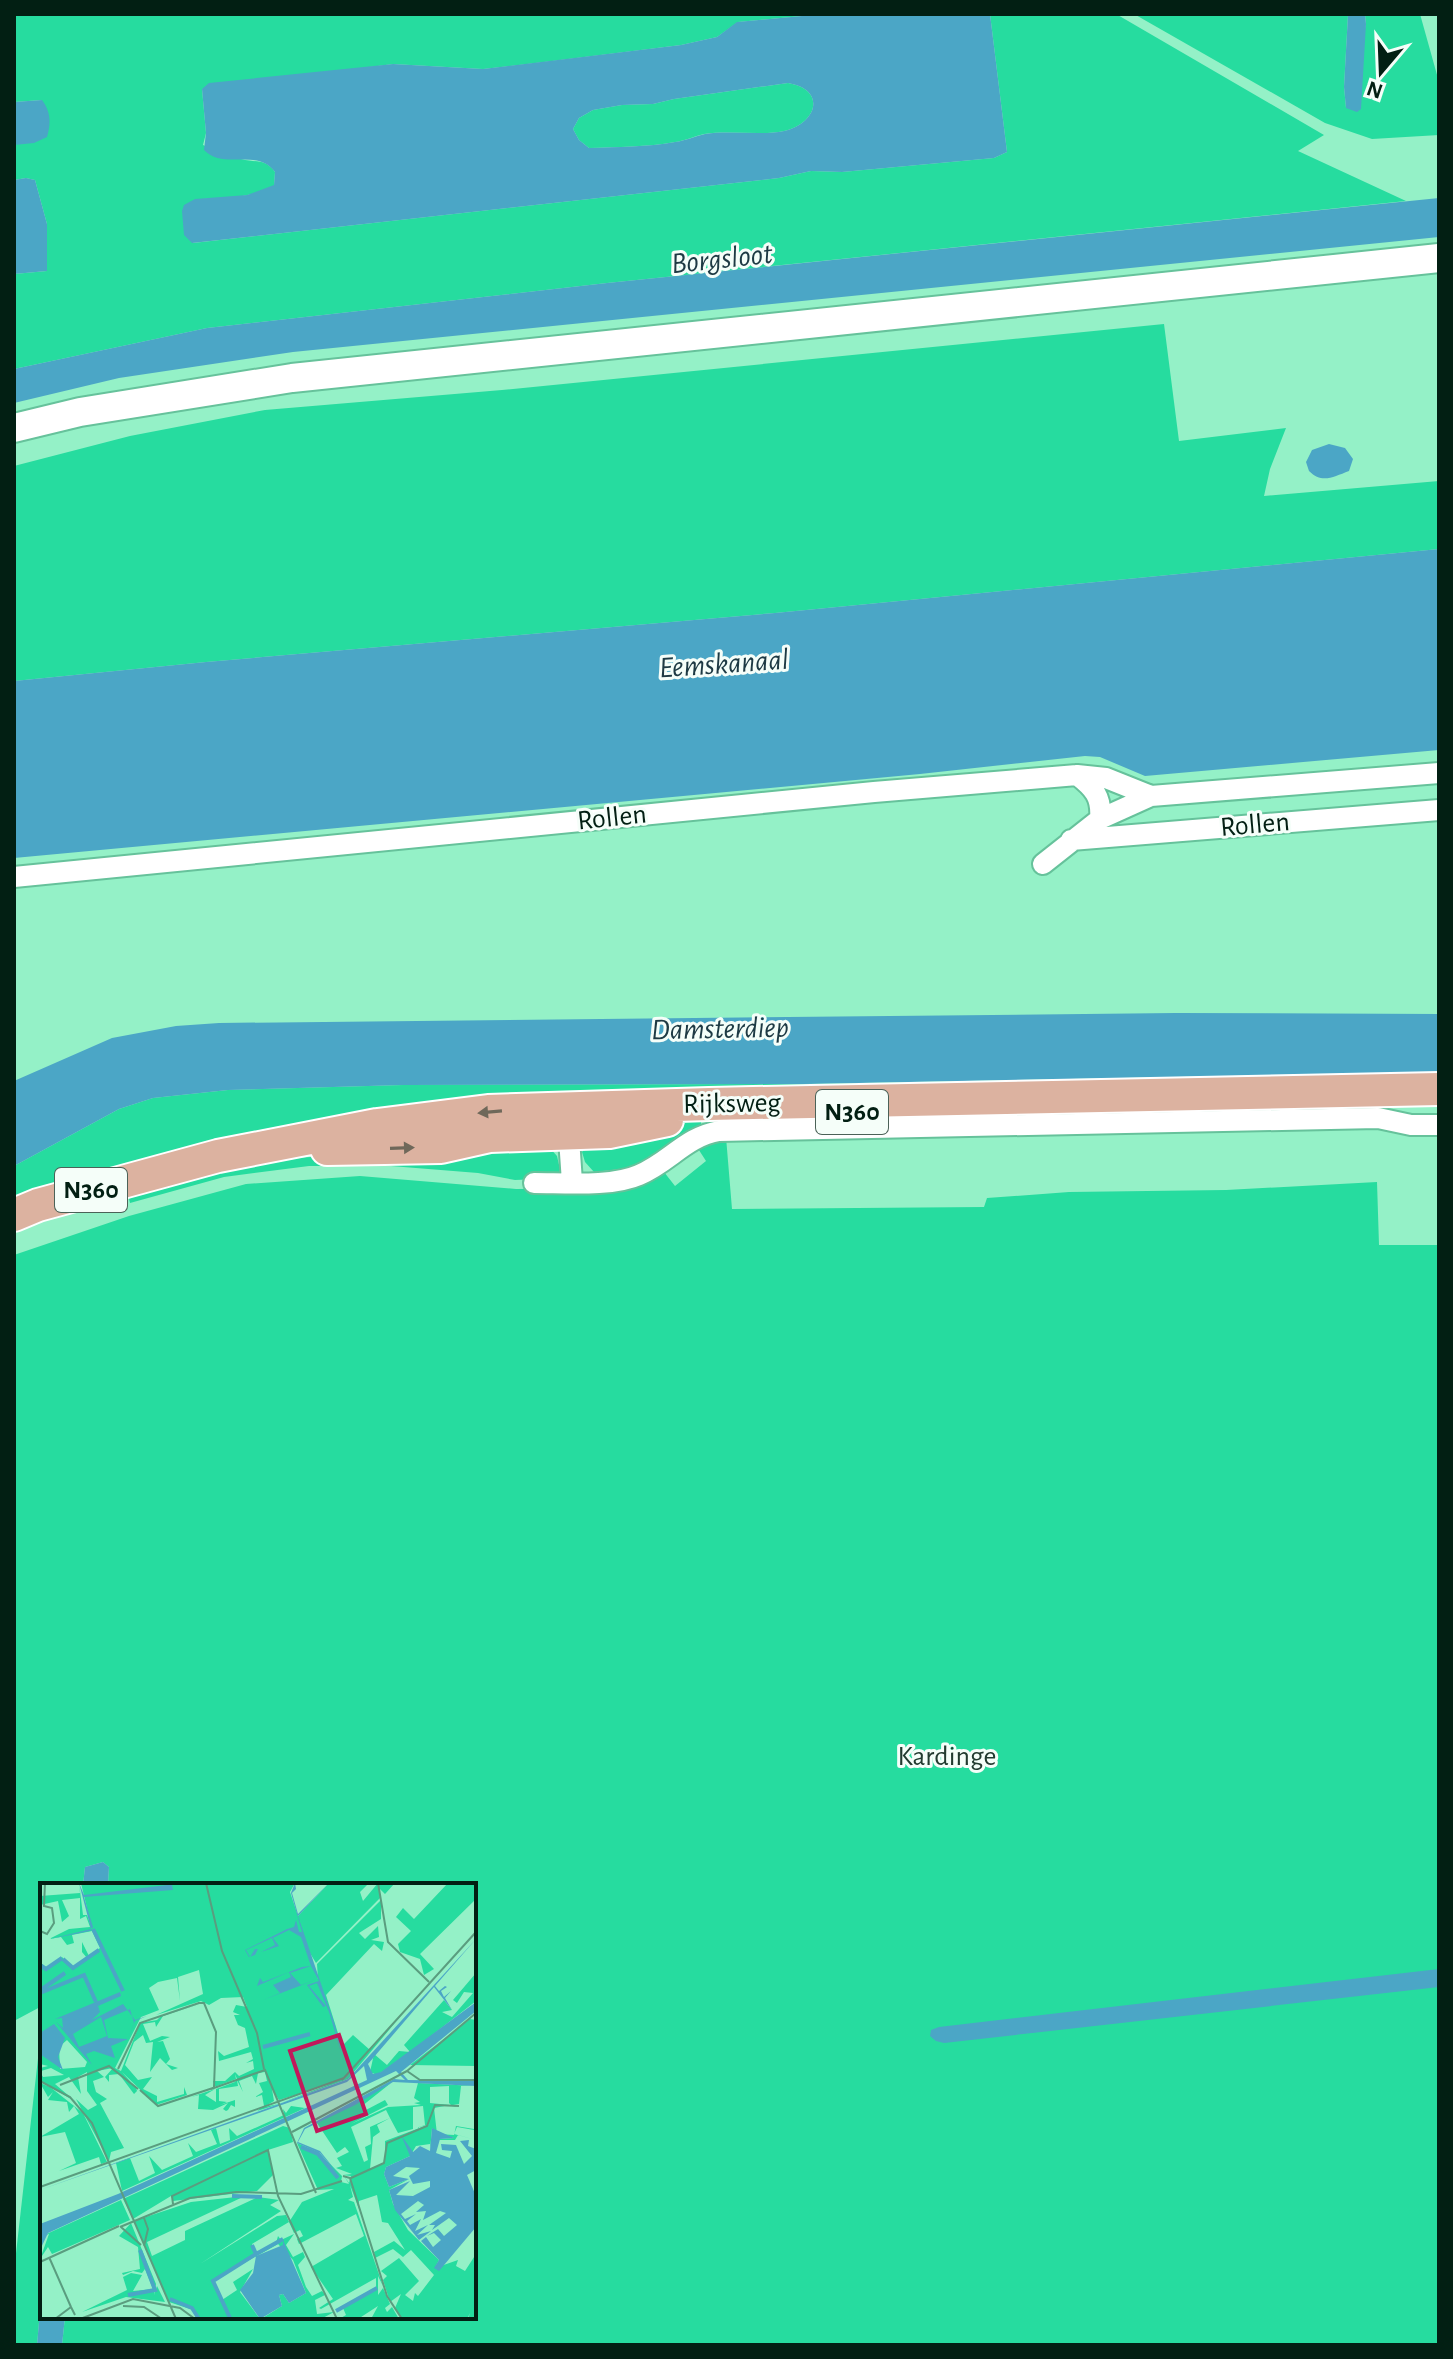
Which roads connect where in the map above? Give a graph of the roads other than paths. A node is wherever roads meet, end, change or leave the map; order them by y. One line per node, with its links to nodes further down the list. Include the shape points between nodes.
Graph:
1 (1439, 258): 2 (street, via 292,378 80,412)
2 (14, 428)
3 (1439, 773): 5 (street, Rollen)
4 (1077, 775): 5 (street, Rollen, via 1106,778); 7 (street, via 1093,787 1101,803); 10 (street, Rollen)
5 (1151, 796): 7 (street, Rollen)
6 (1439, 810): 8 (street, Rollen)
7 (1100, 819): 8 (street, Rollen)
8 (1071, 840): 9 (street, Rollen)
9 (1043, 864)
10 (14, 877)
11 (1439, 1089): 13 (main road, Rijksweg / N360)
12 (1439, 1100): 13 (main road, Rijksweg / N360, via 698,1115 609,1132)
13 (568, 1120): 15 (street); 17 (main road, Rijksweg / N360, via 441,1147 268,1148 218,1156)
14 (1439, 1125): 15 (street, Rijksweg, via 1378,1118 719,1131 690,1140 637,1177)
15 (572, 1182): 16 (street, Rijksweg)
16 (534, 1183)
17 (14, 1215)

